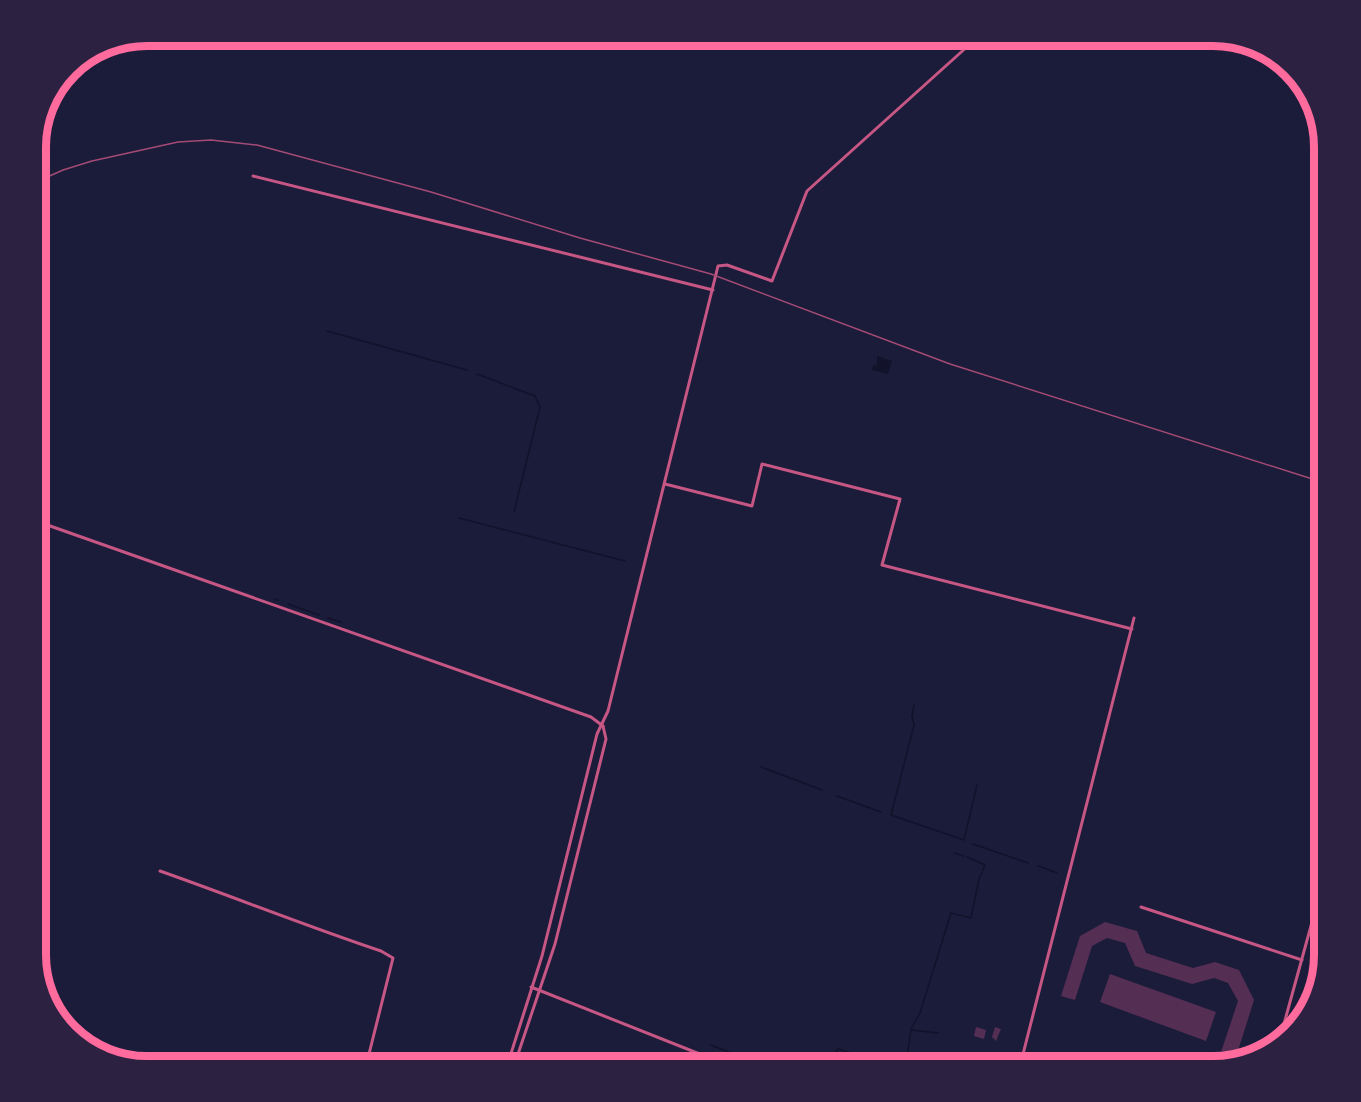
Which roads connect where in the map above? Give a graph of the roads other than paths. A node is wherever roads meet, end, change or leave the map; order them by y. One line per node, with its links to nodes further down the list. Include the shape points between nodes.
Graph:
1 (968, 46): 3 (street, via 807,192 772,281 727,265 718,266)
2 (254, 176): 3 (street)
3 (713, 290): 4 (street)
4 (665, 484): 7 (street, via 752,506 762,464 900,499 882,565); 8 (street)
5 (47, 525): 8 (street, via 591,717)
6 (1134, 618): 7 (street)
7 (1132, 629): 20 (street)
8 (603, 726): 13 (street, via 597,734); 14 (street, via 604,746 555,944)
9 (160, 872): 16 (street, via 393,958)
10 (1141, 907): 12 (street)
11 (1314, 916): 12 (street)
12 (1302, 960): 15 (street)
13 (531, 987): 14 (street); 17 (street)
14 (539, 990): 18 (street); 19 (street)
15 (1283, 1027)
16 (368, 1056)
17 (510, 1056)
18 (517, 1056)
19 (705, 1056)
20 (1023, 1056)

